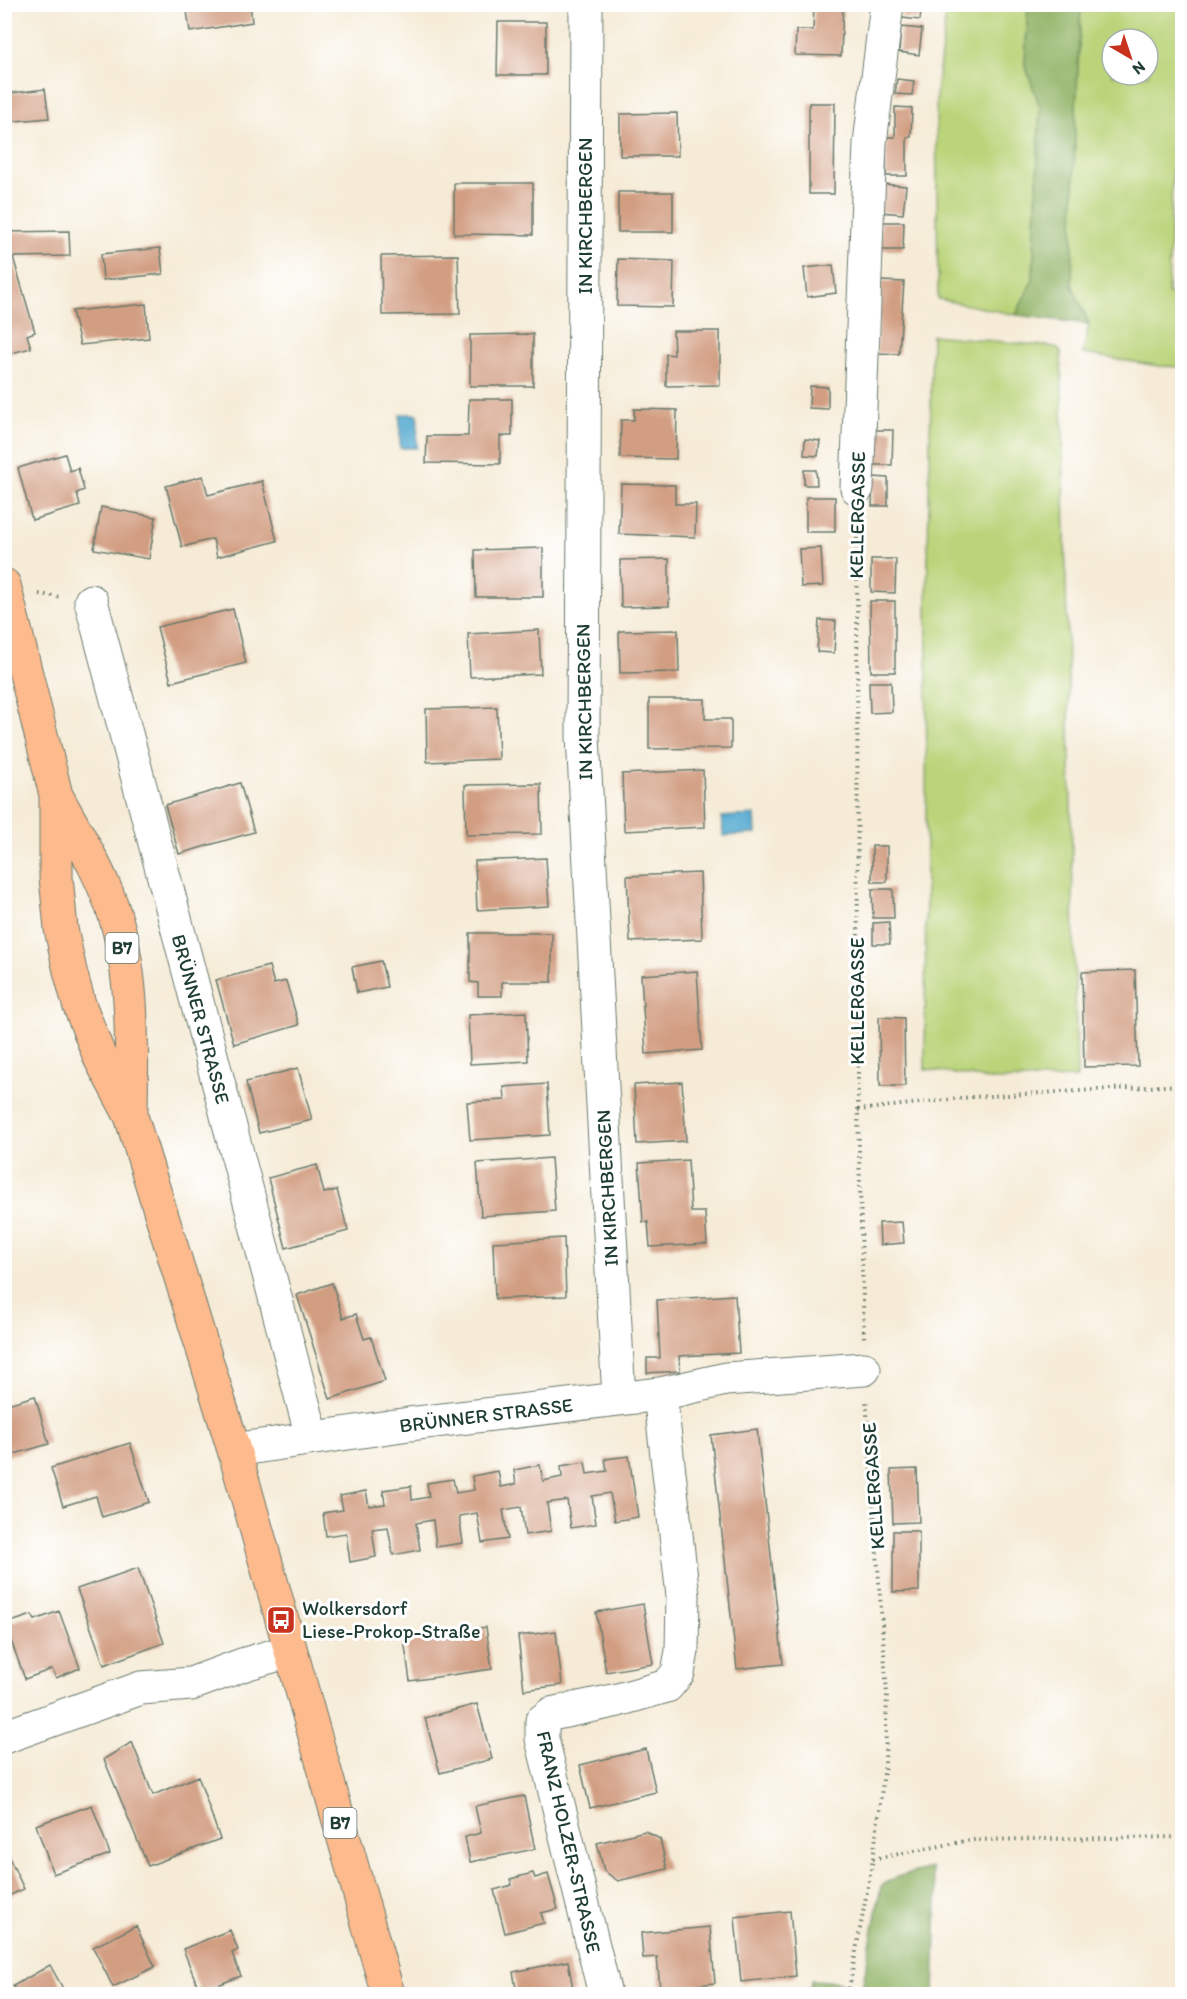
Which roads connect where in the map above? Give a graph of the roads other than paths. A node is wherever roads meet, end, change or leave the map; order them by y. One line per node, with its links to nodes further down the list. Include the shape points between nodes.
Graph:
1 (586, 4): 10 (street, IN KIRCHBERGEN, via 583,737)
2 (887, 4): 3 (street, KELLERGASSE, via 870,142)
3 (857, 488)
4 (5, 587): 6 (main road, B7)
5 (91, 602): 11 (street, BRÜNNER STRASSE)
6 (56, 795): 7 (main road, B7, via 56,877 70,971 101,1060); 7 (main road, B7, via 94,863 124,953 132,1042)
7 (131, 1116): 12 (main road, B7)
8 (864, 1369): 9 (street, BRÜNNER STRASSE, via 726,1379)
9 (660, 1394): 10 (street, BRÜNNER STRASSE); 16 (street, FRANZ HOLZER-STRASSE, via 683,1596 678,1673 667,1686 551,1713 542,1721 542,1739)
10 (619, 1399): 11 (street, BRÜNNER STRASSE)
11 (312, 1437): 12 (street, BRÜNNER STRASSE)
12 (234, 1450): 13 (main road, B7)
13 (290, 1651): 14 (street, via 191,1684 141,1688); 15 (main road, B7)
14 (4, 1737)
15 (388, 1995)
16 (605, 1995)

